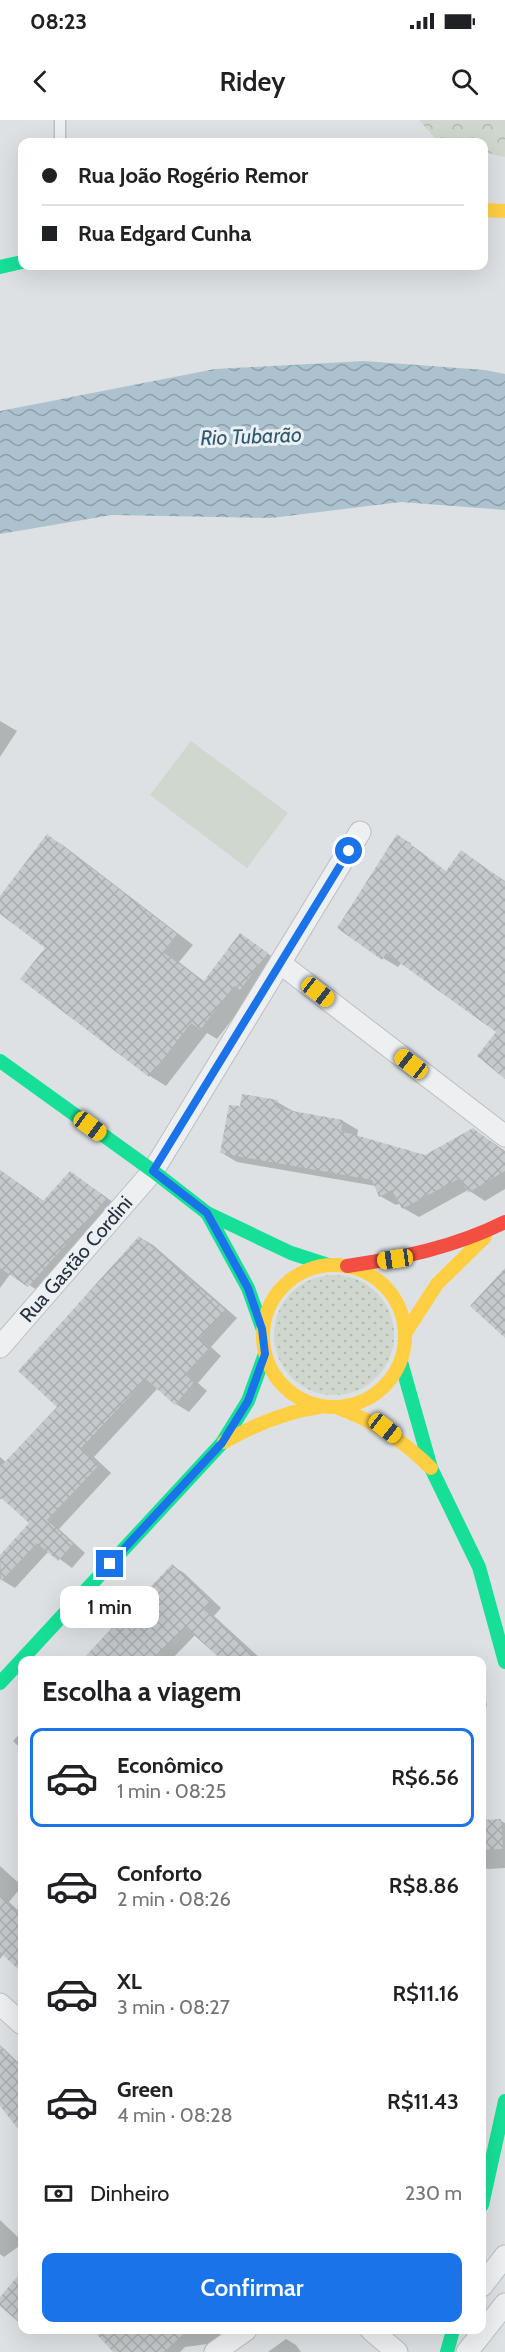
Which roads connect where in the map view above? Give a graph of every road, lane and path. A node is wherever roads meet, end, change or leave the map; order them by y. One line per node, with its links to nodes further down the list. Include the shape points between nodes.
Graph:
1 (60, 120): 2 (lane)
2 (60, 138)
3 (488, 210): 4 (main road)
4 (505, 211)
5 (18, 263): 6 (main road)
6 (0, 267)
7 (360, 832): 8 (street, Rua Gastão Cordini)
8 (280, 963): 10 (street); 11 (street, Rua Gastão Cordini)
9 (0, 1061): 11 (main road)
10 (505, 1136)
11 (153, 1171): 12 (main road); 18 (street, Rua Gastão Cordini)
12 (207, 1213): 14 (main road, via 291,1253); 16 (main road, via 248,1288)
13 (500, 1225): 15 (main road, via 395,1259); 17 (main road, via 437,1284)
14 (328, 1265): 15 (main road); 16 (main road, via 304,1271 284,1286 269,1305)
15 (347, 1266): 17 (main road, via 370,1274 388,1289 401,1309)
16 (262, 1329): 19 (main road)
17 (406, 1332): 20 (main road)
18 (0, 1347)
19 (265, 1354): 21 (main road, via 272,1373 284,1388); 23 (main road, via 248,1401)
20 (401, 1362): 22 (main road, via 391,1380 376,1394 358,1404); 24 (main road)
21 (319, 1407): 22 (main road); 23 (main road, via 272,1417)
22 (338, 1408): 24 (main road, via 385,1428)
23 (222, 1443): 27 (main road)
24 (431, 1468): 25 (main road)
25 (479, 1567): 26 (street); 28 (main road)
26 (505, 1589)
27 (25, 1656)
28 (505, 1662)
29 (18, 1664): 30 (main road)
30 (0, 1683)
31 (0, 2004): 32 (street)
32 (18, 2020)
33 (505, 2101): 34 (main road)
34 (488, 2146): 35 (main road)
35 (486, 2166)
36 (505, 2256): 37 (street)
37 (486, 2281)
38 (505, 2304): 39 (street)
39 (486, 2328)
40 (240, 2334): 44 (street)
41 (376, 2334): 45 (street)
42 (452, 2334): 46 (main road)
43 (481, 2334): 47 (street)
44 (214, 2352)
45 (397, 2352)
46 (447, 2352)
47 (467, 2352)

